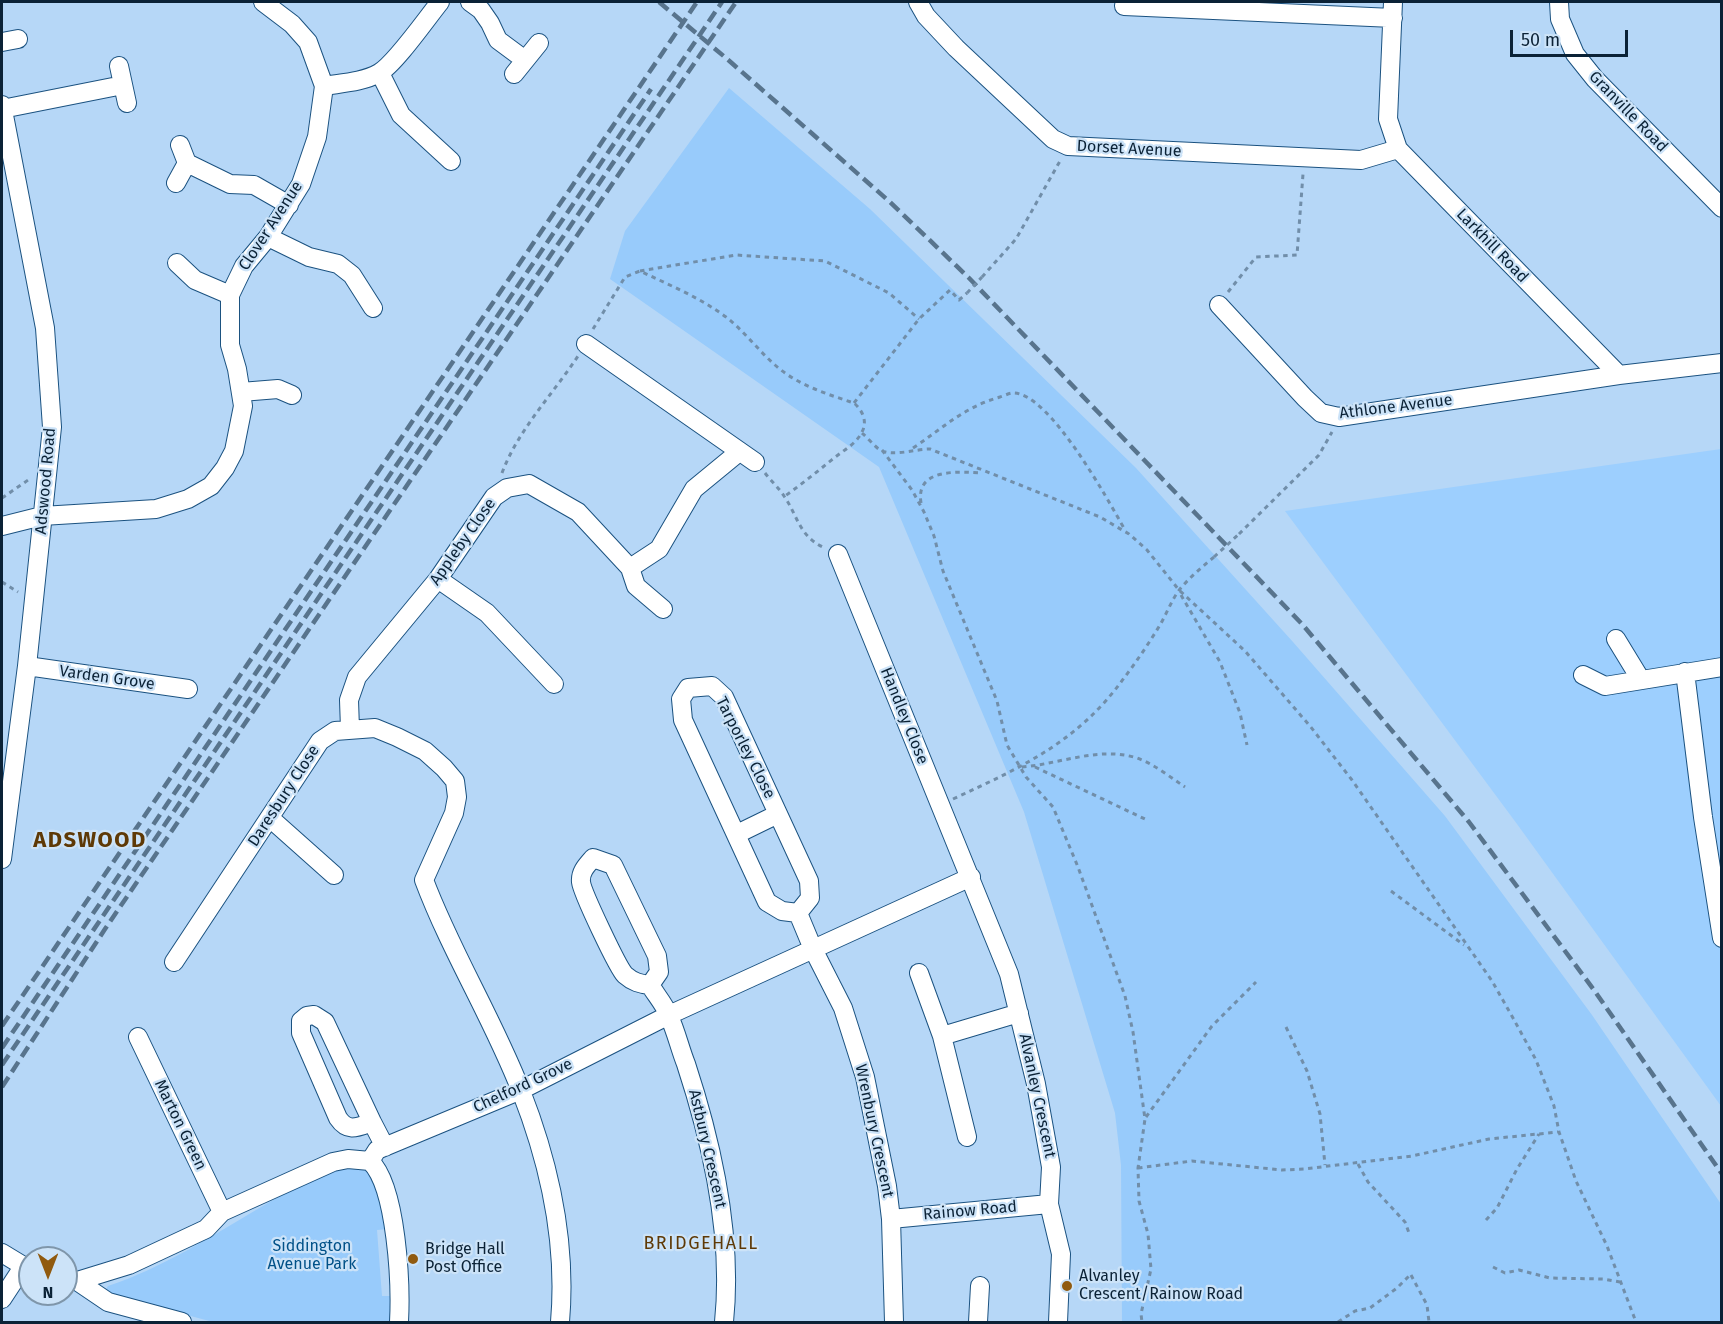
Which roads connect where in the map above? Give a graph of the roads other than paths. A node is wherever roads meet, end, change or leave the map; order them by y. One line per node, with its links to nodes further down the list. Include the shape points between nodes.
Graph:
1 (263, 2): 11 (street, Clover Avenue, via 308,42)
2 (440, 2): 10 (street)
3 (470, 2): 8 (street, via 481,9 519,67)
4 (918, 2): 14 (street, Dorset Avenue, via 956,48 1053,139 1068,146 1361,160)
5 (1559, 2): 19 (street, Granville Road, via 1560,19 1575,54)
6 (1124, 6): 7 (street)
7 (1393, 10): 14 (street, Larkhill Road, via 1388,120)
8 (539, 43)
9 (119, 66): 12 (street, via 125,94)
10 (380, 73): 11 (street); 15 (street, via 401,114)
11 (324, 86): 18 (street, Clover Avenue, via 317,137 301,184)
12 (2, 107): 32 (street, Adswood Road, via 45,328 52,427)
13 (180, 145): 16 (street)
14 (1398, 149): 27 (street, Larkhill Road)
15 (450, 161)
16 (187, 163): 17 (street); 18 (street, via 230,184 254,185)
17 (176, 183)
18 (289, 205): 20 (street, Clover Avenue)
19 (1722, 208)
20 (268, 237): 22 (street, Clover Avenue, via 244,266); 24 (street, via 309,257 339,264 352,275)
21 (177, 263): 22 (street, via 195,280)
22 (230, 295): 28 (street, Clover Avenue, via 230,345)
23 (1219, 305): 27 (street, Athlone Avenue, via 1321,413 1340,417)
24 (373, 308)
25 (586, 344): 30 (street)
26 (1722, 363): 27 (street)
27 (1619, 375)
28 (241, 392): 29 (street, via 278,389); 32 (street, Clover Avenue, via 243,406 234,451 211,486 188,499 156,509)
29 (292, 395)
30 (739, 452): 31 (street); 35 (street, via 694,489 659,549)
31 (755, 462)
32 (42, 516): 33 (street, Clover Avenue); 39 (street, Adswood Road)
33 (2, 526)
34 (838, 554): 52 (street, Handley Close)
35 (630, 567): 36 (street, Appleby Close, via 578,512 529,484 507,488 494,497); 37 (street, Appleby Close, via 636,586)
36 (438, 579): 44 (street, via 487,613); 46 (street, Appleby Close, via 357,678 349,700)
37 (663, 609)
38 (1616, 639): 43 (street)
39 (27, 666): 45 (street, Varden Grove); 50 (street, Adswood Road)
40 (1722, 667): 41 (street)
41 (1685, 672): 43 (street); 54 (street)
42 (1583, 675): 43 (street, via 1605,686)
43 (1641, 680)
44 (554, 684)
45 (188, 689)
46 (350, 729): 48 (street, Daresbury Close, via 335,731 320,741); 63 (street, Daresbury Close, via 375,728 397,736 425,751 455,781 454,813 424,880)
47 (778, 814): 49 (street, Tarporley Close); 49 (street, Tarporley Close, via 724,698 712,686 688,688 681,699 683,720); 53 (street, Tarporley Close, via 809,881 810,898)
48 (270, 818): 51 (street); 56 (street, Daresbury Close)
49 (737, 834): 53 (street, Tarporley Close, via 767,902 782,911)
50 (2, 859)
51 (334, 875)
52 (971, 878): 55 (street, Chelford Grove); 59 (street, Alvanley Crescent, via 1009,974)
53 (798, 913): 55 (street)
54 (1722, 938)
55 (813, 949): 60 (street, Chelford Grove); 70 (street, Wrenbury Crescent, via 843,1008 865,1077)
56 (174, 962)
57 (919, 973): 61 (street)
58 (650, 985): 58 (street, via 659,972 657,956 613,865 592,858 583,869 581,883 591,907 623,974 638,984); 60 (street, Astbury Crescent)
59 (1019, 1013): 61 (street); 68 (street, Alvanley Crescent, via 1051,1167)
60 (669, 1015): 63 (street, Chelford Grove); 81 (street, Astbury Crescent, via 715,1171 725,1237)
61 (942, 1036): 65 (street)
62 (138, 1037): 69 (street, Marton Green)
63 (521, 1090): 66 (street, Chelford Grove); 80 (street, Daresbury Close, via 554,1200 561,1252)
64 (372, 1122): 64 (street, via 325,1022 315,1015 307,1016 301,1021 302,1033 339,1118 351,1129); 66 (street)
65 (967, 1137)
66 (385, 1147): 67 (street, Chelford Grove, via 377,1150)
67 (370, 1161): 69 (street, via 333,1162); 79 (street, via 383,1181 394,1232 399,1262)
68 (1049, 1204): 70 (street, Rainow Road); 84 (street, Alvanley Crescent, via 1061,1254)
69 (222, 1212): 74 (street, via 206,1229 129,1265)
70 (891, 1219): 82 (street, Wrenbury Crescent)
71 (2, 1253): 72 (street)
72 (18, 1263)
73 (18, 1278): 77 (street)
74 (78, 1278)
75 (78, 1284): 78 (street, via 108,1302)
76 (980, 1286): 83 (street)
77 (2, 1299)
78 (171, 1321)
79 (399, 1323)
80 (560, 1323)
81 (724, 1323)
82 (894, 1323)
83 (978, 1323)
84 (1058, 1323)

